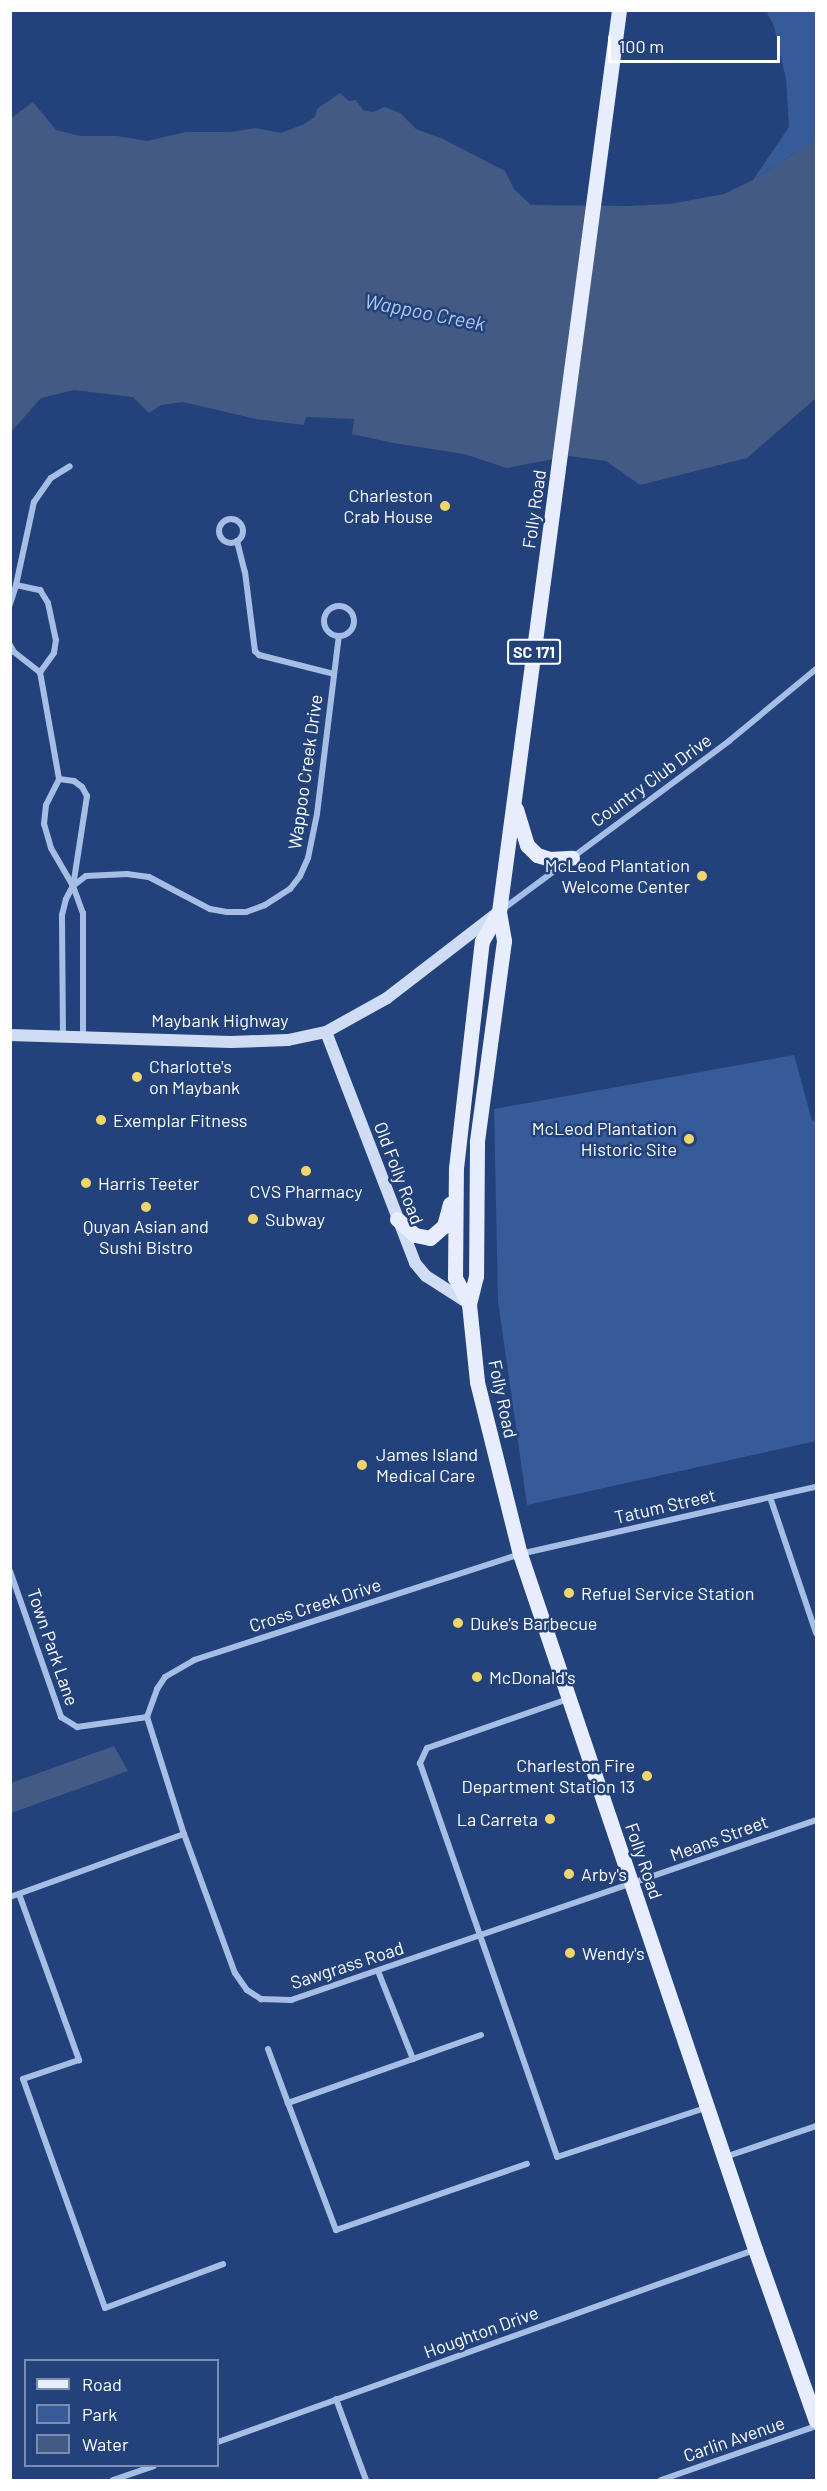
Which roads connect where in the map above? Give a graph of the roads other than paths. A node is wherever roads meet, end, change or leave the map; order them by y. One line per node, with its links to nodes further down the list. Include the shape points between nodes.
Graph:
1 (619, 10): 12 (main road, Folly Road / SC 171)
2 (70, 466): 4 (street, via 51,478 34,502)
3 (237, 541): 10 (street, via 255,651)
4 (16, 585): 5 (street); 9 (street, via 40,590 54,623 54,653)
5 (10, 604)
6 (339, 636): 6 (street, via 352,629 354,619 349,610 340,606 327,612 324,621 330,633); 10 (street, Wappoo Creek Drive)
7 (10, 645): 9 (street)
8 (816, 669): 13 (street, Country Club Drive, via 729,741)
9 (40, 672): 11 (street)
10 (334, 674): 14 (street, Wappoo Creek Drive, via 308,858 290,889 257,908 227,912 210,909 149,877 86,876)
11 (59, 779): 14 (street, via 46,805 44,824 51,849); 14 (street, via 74,781 87,796)
12 (514, 797): 13 (main road, via 527,845 537,855 550,859); 15 (main road, Folly Road / SC 171)
13 (572, 858): 15 (street, Country Club Drive)
14 (73, 886): 18 (street, via 62,915); 19 (street, via 83,913)
15 (499, 912): 16 (main road, Maybank Highway, via 387,998); 20 (main road, Folly Road, via 482,942); 22 (main road, Folly Road, via 504,940 477,1142 476,1276)
16 (326, 1032): 19 (main road, Maybank Highway, via 288,1040 231,1042); 21 (main road, Old Folly Road)
17 (10, 1035): 18 (main road, Maybank Highway)
18 (63, 1036): 19 (main road, Maybank Highway)
19 (83, 1036)
20 (455, 1181): 21 (main road, via 448,1215 438,1234 430,1238 415,1236); 22 (main road, Folly Road, via 455,1278)
21 (397, 1219): 22 (main road, Old Folly Road, via 415,1263 426,1276)
22 (469, 1304): 25 (main road, Folly Road, via 477,1382)
23 (816, 1487): 24 (street, Tatum Street)
24 (770, 1497): 25 (street, Tatum Street); 27 (street)
25 (520, 1554): 28 (main road, Folly Road); 29 (street, Cross Creek Drive, via 178,1667 157,1689)
26 (10, 1571): 29 (street, Town Park Lane, via 61,1717 77,1727)
27 (816, 1633)
28 (569, 1699): 32 (main road, Folly Road); 35 (street, via 427,1748 422,1755 420,1763)
29 (147, 1717): 31 (street, Sawgrass Road)
30 (816, 1820): 32 (street, Means Street)
31 (184, 1834): 33 (street); 36 (street, Sawgrass Road, via 235,1973 247,1990 261,1999 291,2000)
32 (632, 1885): 35 (street, Sawgrass Road); 41 (main road, Folly Road)
33 (19, 1894): 34 (street); 46 (street, via 79,2060 23,2079 105,2308)
34 (10, 1897)
35 (480, 1937): 36 (street, Sawgrass Road); 41 (street, via 557,2157)
36 (378, 1971): 39 (street)
37 (481, 2035): 39 (street)
38 (268, 2049): 40 (street)
39 (414, 2059): 40 (street)
40 (288, 2103): 44 (street, via 336,2230)
41 (709, 2107): 43 (main road, Folly Road)
42 (816, 2126): 43 (street)
43 (725, 2157): 45 (main road, Folly Road)
44 (527, 2164)
45 (755, 2250): 47 (street, Houghton Drive); 48 (main road, Folly Road)
46 (223, 2264)
47 (336, 2399): 49 (street, Houghton Drive); 52 (street)
48 (816, 2423): 53 (street, Carlin Avenue)
49 (219, 2442)
50 (151, 2467): 51 (street)
51 (113, 2481)
52 (366, 2481)
53 (661, 2481)

